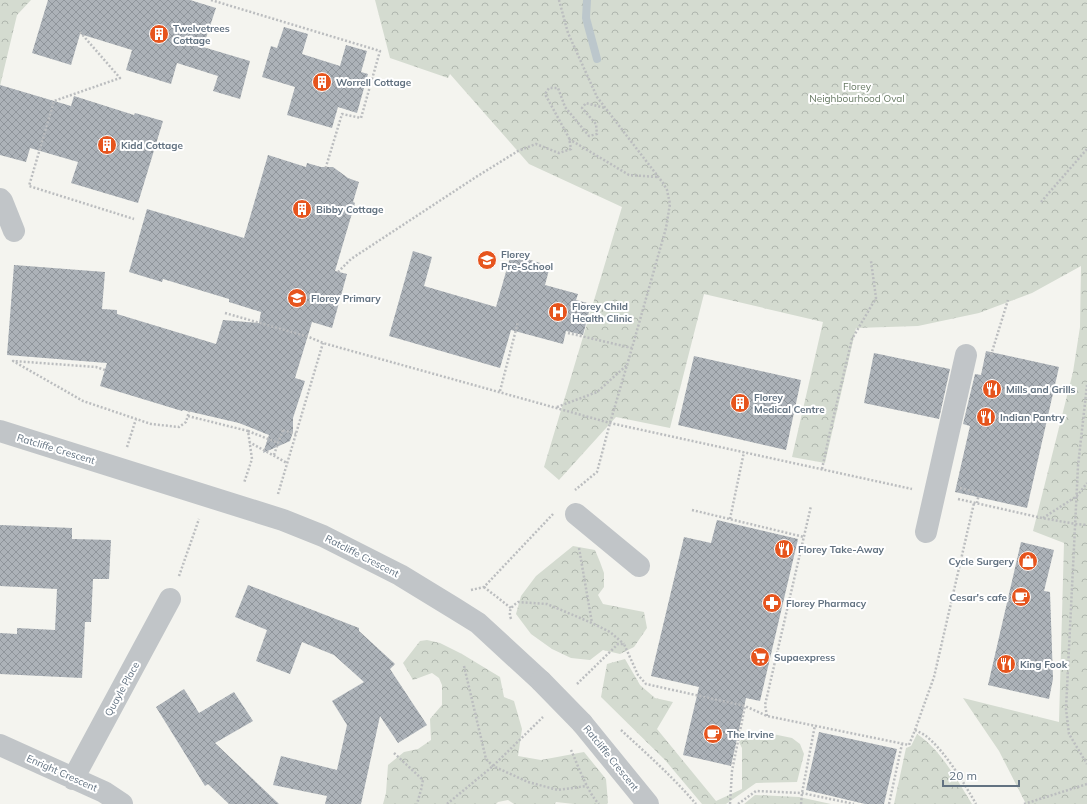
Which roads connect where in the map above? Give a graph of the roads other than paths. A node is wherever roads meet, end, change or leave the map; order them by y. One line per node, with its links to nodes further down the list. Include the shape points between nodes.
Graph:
1 (0, 199): 2 (street)
2 (14, 231)
3 (966, 355): 6 (street)
4 (0, 431): 12 (street, Ratcliffe Crescent, bridge, via 283,520 323,536 400,575 478,623 582,722)
5 (568, 506): 7 (street)
6 (926, 532)
7 (639, 566)
8 (170, 599): 10 (street, Quayle Place)
9 (0, 745): 10 (street, Enright Crescent)
10 (73, 779): 11 (street, Enright Crescent, via 104,792)
11 (122, 804)
12 (648, 804)

